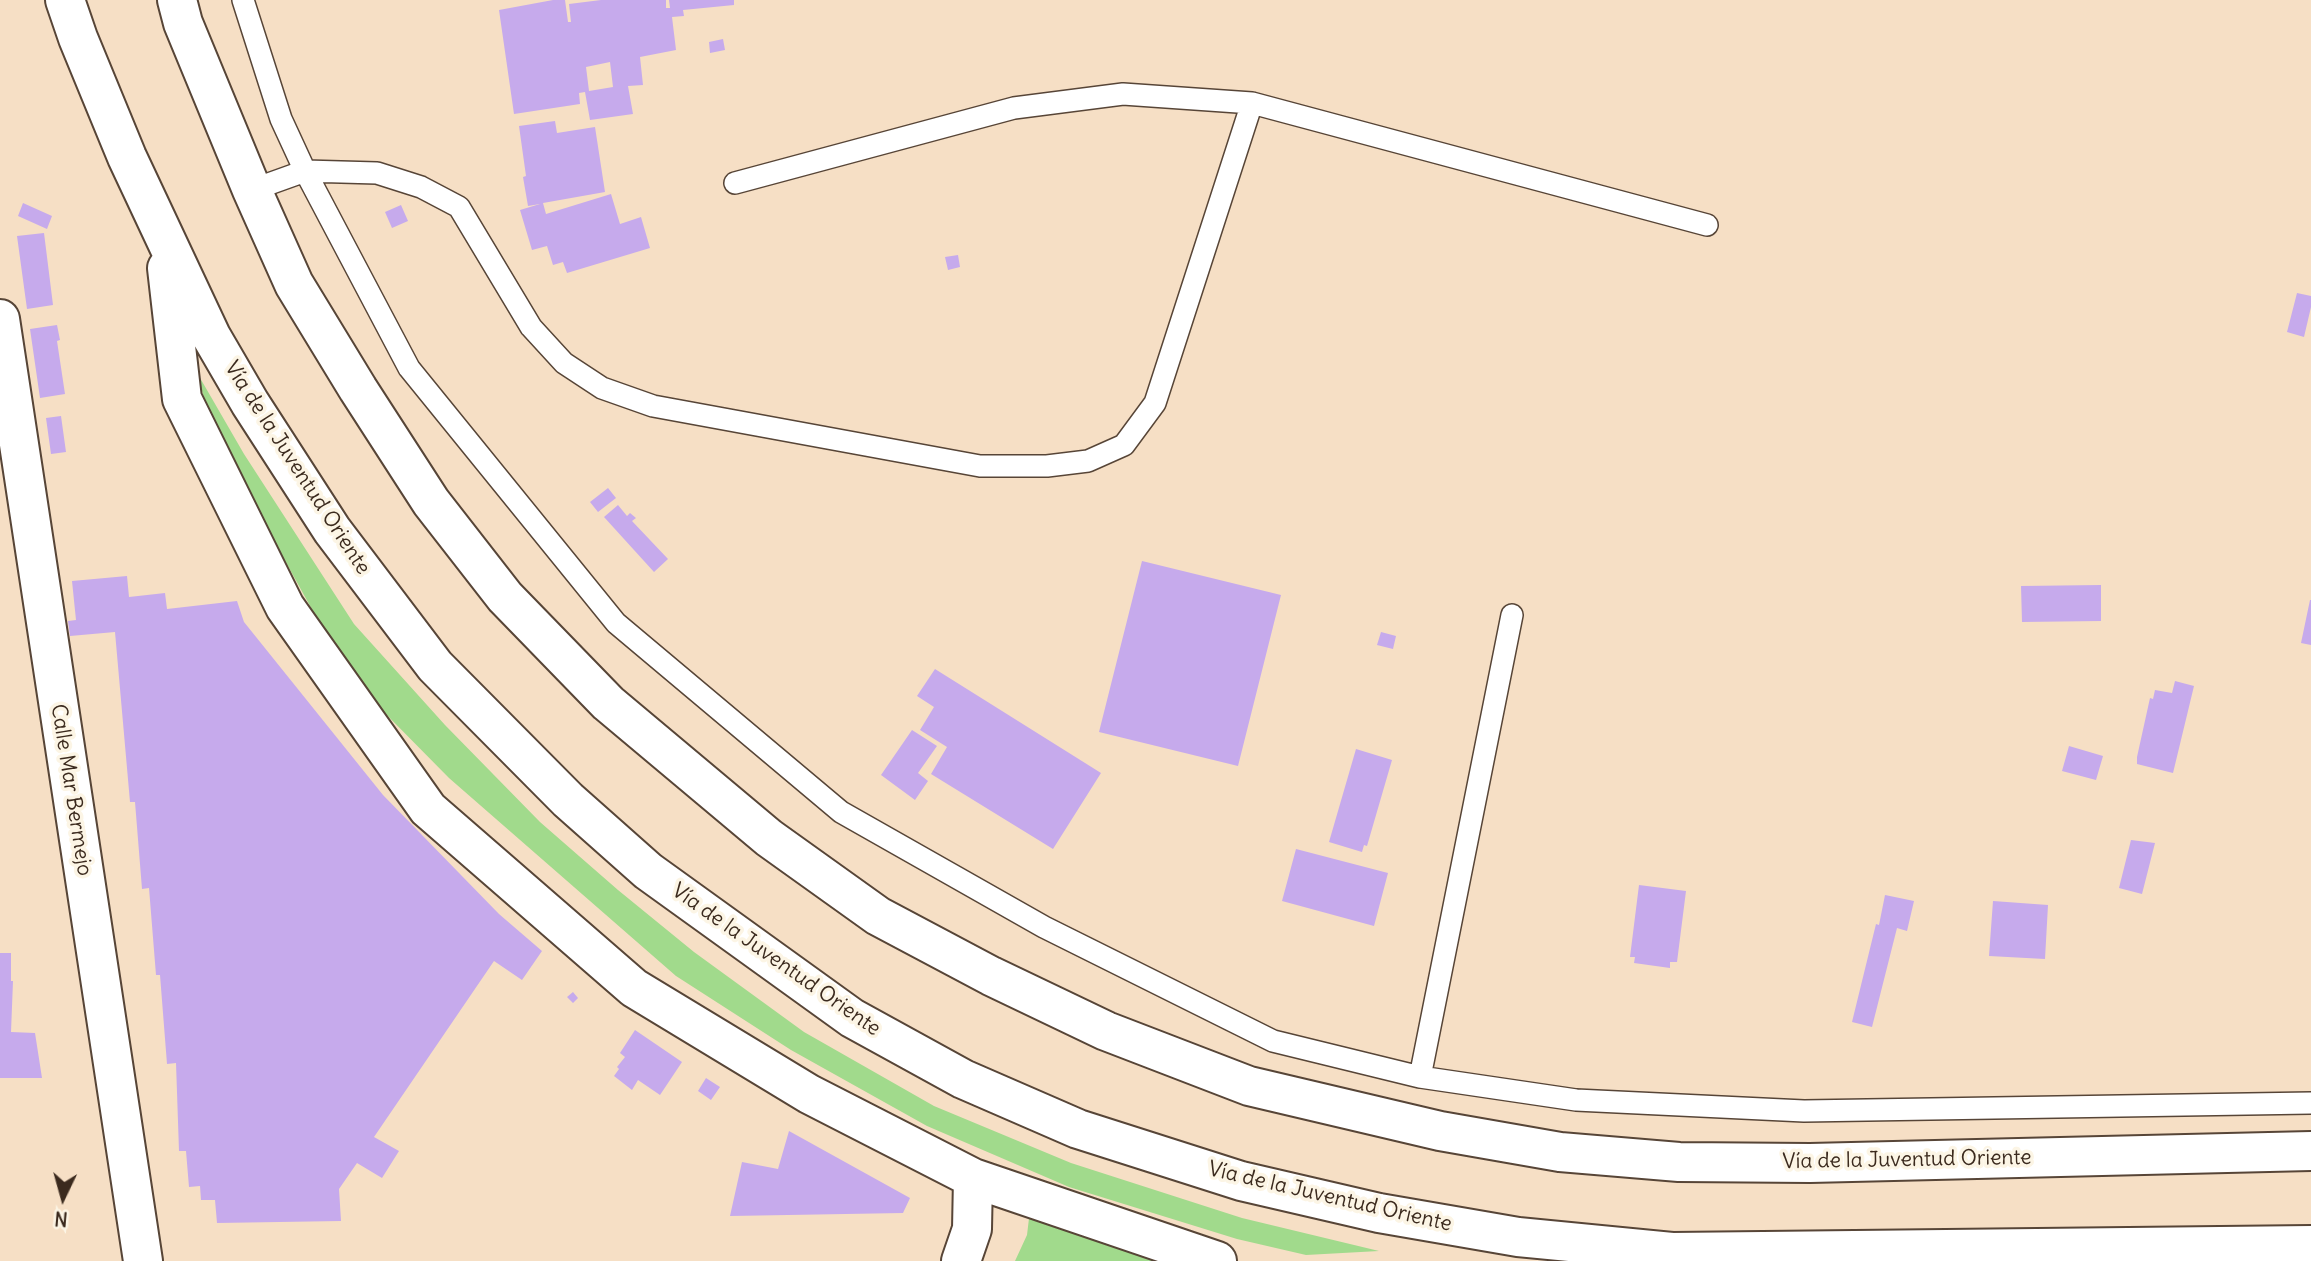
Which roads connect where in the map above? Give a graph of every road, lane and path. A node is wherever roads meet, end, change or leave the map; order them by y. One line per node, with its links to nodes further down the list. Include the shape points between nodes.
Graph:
1 (65, 0): 9 (main road, Vía de la Juventud Oriente)
2 (177, 0): 7 (main road, Vía de la Juventud Oriente)
3 (243, 0): 5 (lane, via 281,119)
4 (1252, 103): 5 (lane, via 1155,403 1124,444 1088,461 1047,466 980,466 653,406 602,388 564,363 531,327 459,207 421,187 377,173); 6 (lane, via 1123,94 1014,108); 8 (lane)
5 (305, 171): 7 (lane); 12 (lane, via 409,368 616,623 841,812 1044,927 1273,1041)
6 (735, 183)
7 (252, 190): 14 (main road, Vía de la Juventud Oriente, via 294,284 431,502 505,597 608,703 769,838 878,916 1106,1031 1249,1086 1440,1131 1560,1152 1679,1162 1810,1163)
8 (1707, 226)
9 (163, 238): 15 (main road, via 182,399 285,607 428,808 634,988 809,1094); 17 (main road, Vía de la Juventud Oriente, via 250,403 332,530 435,666 568,800 648,871 852,1018 962,1079 1078,1129 1241,1181 1379,1213 1518,1237)
10 (1, 327): 18 (main road, Calle Mar Bermejo)
11 (1512, 615): 12 (lane)
12 (1420, 1077): 13 (lane, via 1576,1100 1804,1111)
13 (2311, 1103)
14 (2311, 1151)
15 (973, 1178): 19 (main road, via 972,1229); 20 (main road)
16 (2311, 1245): 17 (main road, Vía de la Juventud Oriente)
17 (1672, 1252): 21 (main road)
18 (143, 1261)
19 (961, 1261)
20 (1217, 1261)
21 (1622, 1261)

